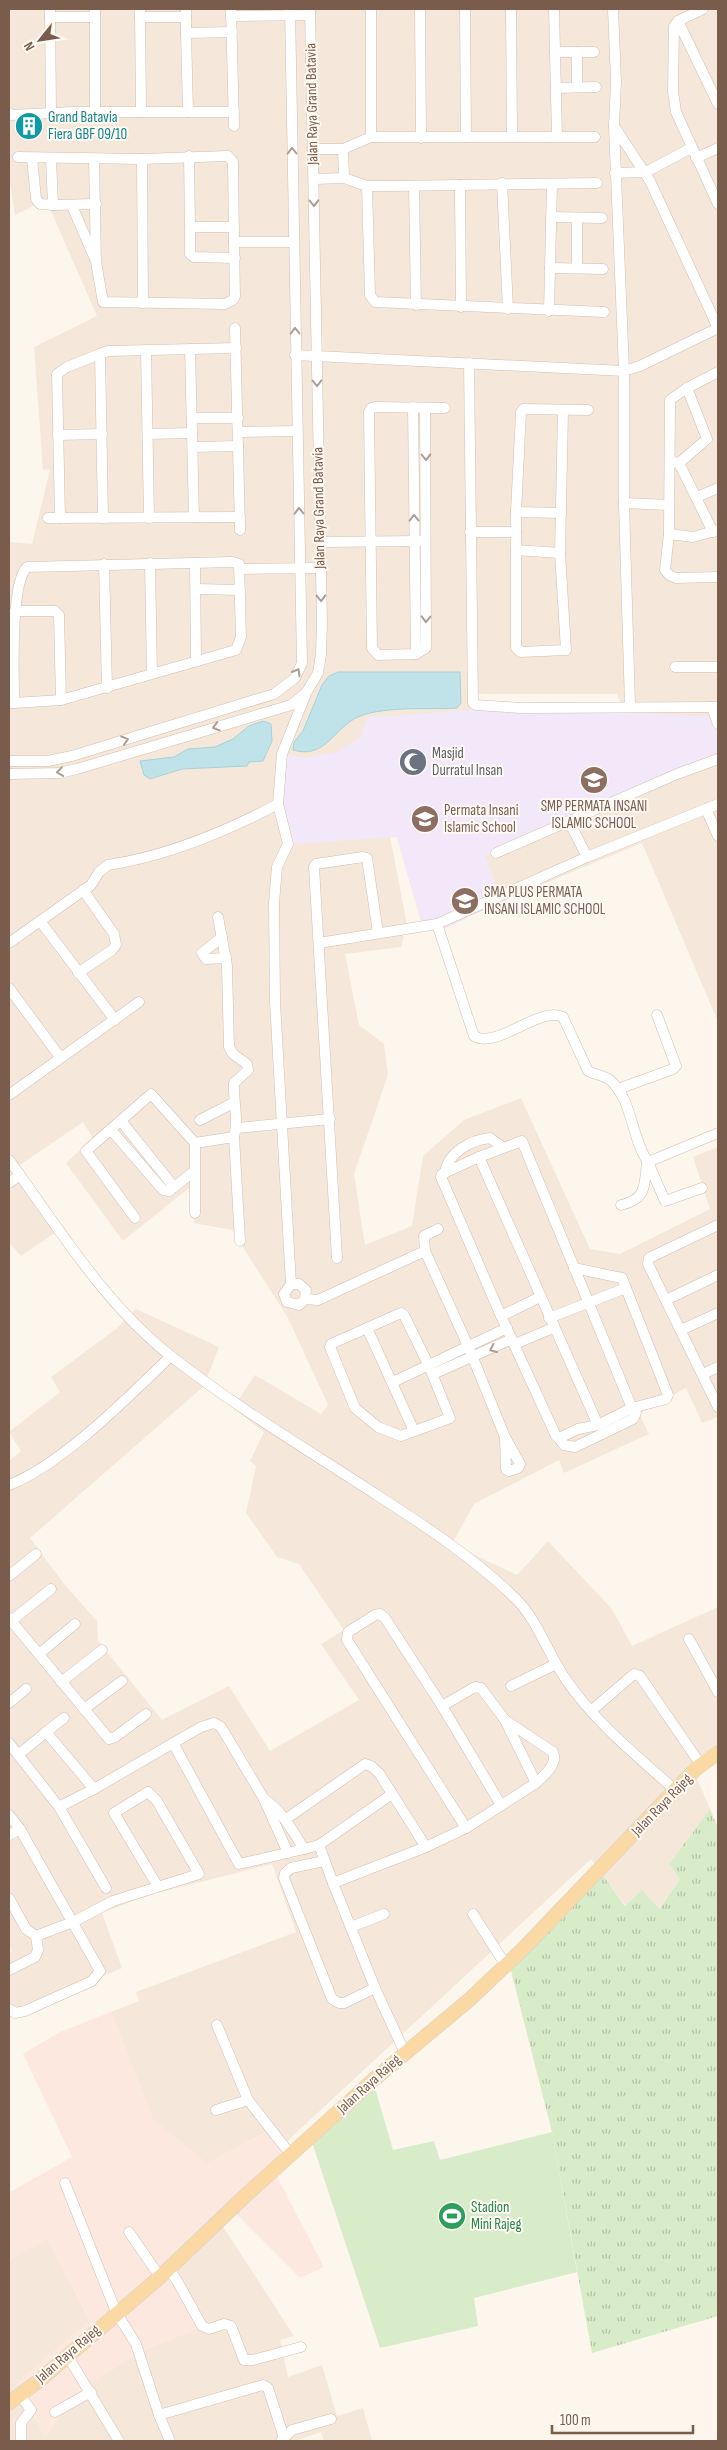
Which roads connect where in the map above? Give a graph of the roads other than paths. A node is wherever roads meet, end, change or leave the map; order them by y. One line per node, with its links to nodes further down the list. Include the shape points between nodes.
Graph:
1 (371, 9): 35 (street)
2 (420, 9): 38 (street)
3 (465, 9): 36 (street)
4 (511, 9): 33 (street)
5 (554, 9): 18 (street)
6 (613, 9): 32 (street)
7 (703, 9): 15 (street)
8 (231, 12): 9 (street); 16 (street)
9 (290, 12): 10 (street); 70 (street, Jalan Raya Grand Batavia, one-way to 9)
10 (310, 12): 42 (street, Jalan Raya Grand Batavia)
11 (50, 13): 12 (street); 30 (street)
12 (95, 13): 25 (street)
13 (140, 13): 14 (street); 26 (street)
14 (186, 13): 17 (street)
15 (678, 21): 24 (street); 39 (street, via 674,27 673,91 676,112)
16 (232, 32): 17 (street); 28 (street)
17 (186, 33): 27 (street)
18 (555, 52): 19 (street); 23 (street)
19 (577, 52): 20 (street); 21 (street)
20 (594, 52)
21 (577, 87): 22 (street); 23 (street)
22 (596, 87)
23 (556, 88): 34 (street)
24 (718, 104)
25 (95, 112): 26 (street); 30 (street)
26 (141, 112): 27 (street)
27 (188, 112): 28 (street)
28 (234, 112): 31 (street)
29 (9, 113): 30 (street)
30 (51, 113)
31 (234, 126)
32 (614, 126): 50 (street); 51 (street)
33 (512, 136): 34 (street); 36 (street)
34 (557, 136): 37 (street)
35 (370, 137): 38 (street); 41 (street)
36 (466, 137): 38 (street)
37 (596, 137)
38 (422, 138)
39 (691, 148): 47 (street); 50 (street)
40 (718, 148): 47 (street)
41 (343, 149): 42 (street); 52 (street)
42 (313, 150): 53 (street, Jalan Raya Grand Batavia)
43 (189, 156): 49 (street); 67 (street); 68 (street, via 222,154 232,158)
44 (18, 157): 45 (street)
45 (32, 158): 46 (street); 60 (street, via 36,199 40,204)
46 (52, 158): 48 (street); 60 (street)
47 (696, 158): 62 (street)
48 (94, 159): 49 (street); 61 (street)
49 (142, 159): 76 (street)
50 (646, 172): 51 (street); 83 (street)
51 (616, 173): 91 (street)
52 (344, 178): 53 (street); 58 (street)
53 (314, 179): 89 (street, Jalan Raya Grand Batavia, one-way to 89)
54 (502, 183): 56 (street); 57 (street); 79 (street)
55 (597, 183): 56 (street)
56 (552, 184): 64 (street)
57 (460, 185): 59 (street); 78 (street)
58 (367, 186): 59 (street); 77 (street, via 370,295 375,302)
59 (414, 186): 77 (street)
60 (53, 204): 63 (street)
61 (96, 204): 63 (street); 72 (street)
62 (718, 204)
63 (72, 206): 72 (street)
64 (551, 217): 65 (street); 73 (street)
65 (578, 218): 66 (street); 74 (street)
66 (602, 218)
67 (190, 227): 68 (street); 71 (street, via 190,254 194,257)
68 (234, 227): 69 (street)
69 (234, 242): 70 (street); 71 (street)
70 (293, 242): 88 (street, Jalan Raya Grand Batavia, one-way to 70)
71 (235, 258): 76 (street, via 235,296 230,302)
72 (96, 262): 76 (street, via 103,302)
73 (550, 268): 74 (street); 80 (street)
74 (576, 268): 75 (street)
75 (603, 269)
76 (143, 304)
77 (416, 305): 78 (street)
78 (462, 307): 79 (street)
79 (508, 309): 80 (street)
80 (549, 311): 81 (street)
81 (604, 312)
82 (235, 328): 85 (street)
83 (718, 328): 91 (street)
84 (190, 348): 85 (street); 86 (street); 99 (street)
85 (236, 348): 100 (street)
86 (146, 350): 87 (street); 105 (street)
87 (100, 354): 104 (street); 106 (street, via 57,374)
88 (295, 355): 89 (street); 101 (street, Jalan Raya Grand Batavia)
89 (317, 357): 90 (street); 130 (street, Jalan Raya Grand Batavia, one-way to 130)
90 (469, 364): 91 (street); 124 (street)
91 (624, 371): 112 (street)
92 (718, 372): 93 (street)
93 (687, 388): 109 (street, via 670,400); 109 (street, via 707,439)
94 (413, 407): 95 (street); 127 (street, via 375,406 369,412); 128 (street, one-way to 94)
95 (425, 408): 96 (street); 129 (street, one-way to 129)
96 (445, 408)
97 (588, 410): 98 (street)
98 (563, 411): 114 (street, via 523,409 520,412); 115 (street)
99 (192, 418): 100 (street); 103 (street)
100 (238, 418): 102 (street)
101 (296, 431): 102 (street); 136 (street, Jalan Raya Grand Batavia, one-way to 101)
102 (238, 432): 107 (street)
103 (192, 433): 105 (street); 108 (street)
104 (102, 434): 106 (street); 120 (street)
105 (148, 434): 121 (street)
106 (58, 435): 119 (street)
107 (238, 446): 108 (street); 117 (street)
108 (193, 448): 116 (street)
109 (674, 463): 111 (street); 113 (street)
110 (718, 488): 111 (street)
111 (697, 497): 123 (street)
112 (624, 503): 113 (street); 153 (street)
113 (669, 504): 126 (street)
114 (516, 512): 115 (street); 125 (street)
115 (561, 512): 132 (street)
116 (194, 517): 117 (street); 121 (street)
117 (240, 517): 122 (street)
118 (48, 518): 119 (street)
119 (60, 518): 120 (street)
120 (103, 518): 121 (street)
121 (149, 518)
122 (240, 530)
123 (716, 531): 126 (street, via 693,537)
124 (470, 532): 125 (street); 153 (street, via 474,705 521,708)
125 (516, 532): 131 (street)
126 (669, 534): 139 (street, via 665,568 669,575 676,578)
127 (370, 541): 128 (street); 130 (street); 143 (street, via 372,648 378,654)
128 (415, 541): 129 (street); 143 (street)
129 (427, 541): 143 (street, one-way to 143, via 426,648)
130 (321, 542): 137 (street, Jalan Raya Grand Batavia)
131 (516, 550): 132 (street); 132 (street, via 516,648 521,652 566,650)
132 (560, 553)
133 (150, 563): 134 (street); 135 (street); 147 (street)
134 (195, 563): 138 (street, via 235,562); 140 (street)
135 (104, 564): 142 (street, via 27,567 22,574); 148 (street)
136 (300, 568): 137 (street); 138 (street); 150 (street, Jalan Raya Grand Batavia, one-way to 136, via 295,678 302,663)
137 (320, 568): 149 (street, Jalan Raya Grand Batavia, one-way to 149, via 321,654 318,674)
138 (240, 569): 141 (street)
139 (718, 577)
140 (196, 590): 141 (street); 144 (street)
141 (240, 590): 144 (street, via 240,644 236,650)
142 (15, 611): 151 (street, via 55,611 59,615); 152 (street)
143 (416, 654)
144 (196, 661): 147 (street)
145 (675, 667): 146 (street)
146 (718, 667)
147 (152, 673): 148 (street)
148 (107, 688): 151 (street)
149 (306, 693): 155 (street, Jalan Raya Grand Batavia, via 291,705); 160 (street, via 282,754)
150 (259, 699): 155 (street); 158 (street, Jalan Raya Grand Batavia, one-way to 150, via 48,761 72,756)
151 (61, 700): 152 (street)
152 (12, 703)
153 (630, 706): 154 (street)
154 (715, 707): 156 (street)
155 (263, 714): 159 (street, Jalan Raya Grand Batavia, one-way to 159, via 77,769 59,773)
156 (718, 724)
157 (718, 759): 163 (street)
158 (9, 761)
159 (9, 774)
160 (278, 804): 167 (street, via 232,828 177,848 108,865); 188 (street, via 288,844 277,867 274,903)
161 (718, 804): 162 (street)
162 (706, 809): 164 (street); 166 (street)
163 (569, 821): 165 (street); 166 (street)
164 (718, 836)
165 (496, 853)
166 (587, 857): 170 (street)
167 (83, 890): 169 (street); 176 (street, via 114,934 116,944)
168 (218, 917): 172 (street)
169 (40, 921): 173 (street); 176 (street)
170 (437, 924): 171 (street); 182 (street, via 474,1036 486,1039 546,1016 558,1015 566,1022 588,1071 609,1078)
171 (378, 933): 174 (street); 174 (street, via 367,858 319,862 314,867)
172 (222, 937): 175 (street); 175 (street, via 202,952 206,959)
173 (9, 943)
174 (319, 943): 186 (street)
175 (226, 958): 184 (street, via 229,1047 247,1064 248,1070 234,1082)
176 (78, 973): 180 (street)
177 (9, 988): 181 (street)
178 (140, 1002): 180 (street)
179 (657, 1014): 182 (street, via 676,1066)
180 (115, 1020): 181 (street)
181 (60, 1057): 183 (street)
182 (618, 1089): 196 (street, via 628,1109 639,1150)
183 (9, 1095)
184 (233, 1103): 185 (street); 190 (street)
185 (200, 1120)
186 (330, 1120): 188 (street); 210 (street)
187 (121, 1121): 189 (street); 192 (street, via 149,1094 153,1094); 201 (street)
188 (281, 1124): 190 (street); 213 (street)
189 (111, 1130): 201 (street, via 163,1190 169,1191); 205 (street, via 86,1152)
190 (236, 1132): 192 (street); 208 (street)
191 (718, 1133): 196 (street)
192 (195, 1143): 197 (street)
193 (502, 1147): 194 (street); 198 (street, via 490,1138 472,1142 450,1158); 211 (street, via 522,1140)
194 (479, 1157): 198 (street); 215 (street)
195 (9, 1160): 199 (street)
196 (648, 1162): 202 (street, via 665,1201); 203 (street, via 643,1192 638,1198)
197 (193, 1172): 201 (street); 204 (street)
198 (445, 1173): 220 (street, via 442,1179)
199 (20, 1175): 200 (street); 227 (street, via 125,1314)
200 (9, 1183)
201 (174, 1187)
202 (702, 1188)
203 (621, 1205)
204 (195, 1213)
205 (135, 1218)
206 (718, 1225): 217 (street, via 648,1260)
207 (438, 1229): 209 (street, via 424,1236)
208 (240, 1241)
209 (425, 1251): 216 (street, via 318,1300); 226 (street)
210 (337, 1258)
211 (574, 1268): 214 (street, via 622,1278); 218 (street)
212 (718, 1275): 217 (street)
213 (291, 1284): 216 (street, via 303,1286); 216 (street, via 284,1294 287,1302 294,1305)
214 (626, 1288): 218 (street); 233 (street, via 668,1395)
215 (540, 1297): 220 (street); 221 (street)
216 (305, 1299)
217 (666, 1300): 224 (street)
218 (588, 1304): 221 (street); 233 (street)
219 (718, 1313): 224 (street)
220 (501, 1316): 223 (street)
221 (551, 1323): 225 (street); 234 (street)
222 (367, 1328): 229 (street, via 401,1313); 231 (street); 235 (street, via 330,1347 352,1405 378,1427 397,1436)
223 (507, 1328): 225 (street); 226 (street)
224 (681, 1330): 230 (street)
225 (514, 1342): 226 (street, one-way to 226); 237 (street)
226 (471, 1353): 229 (street); 236 (street)
227 (171, 1356): 238 (street, via 79,1439 36,1473); 247 (street, via 444,1539 515,1598)
228 (718, 1367): 230 (street)
229 (431, 1370): 231 (street); 235 (street, via 450,1418)
230 (703, 1374): 232 (street)
231 (392, 1382): 235 (street)
232 (718, 1407)
233 (633, 1408): 234 (street); 237 (street, via 636,1413 633,1419 575,1447 564,1445)
234 (598, 1425): 237 (street, via 578,1429)
235 (414, 1431)
236 (505, 1437)
237 (559, 1438)
238 (9, 1485)
239 (36, 1554): 240 (street)
240 (9, 1576)
241 (51, 1589): 242 (street)
242 (10, 1620): 246 (street)
243 (75, 1624): 246 (street)
244 (689, 1639): 252 (street)
245 (102, 1650): 249 (street)
246 (39, 1654): 249 (street)
247 (556, 1664): 250 (street); 256 (street)
248 (122, 1681): 255 (street)
249 (61, 1682): 255 (street)
250 (511, 1686)
251 (26, 1689): 253 (street)
252 (718, 1692)
253 (9, 1703)
254 (442, 1706): 259 (street, via 475,1687 485,1692); 271 (street); 275 (street, via 383,1616 375,1615 348,1632 347,1640)
255 (84, 1709): 257 (street, via 109,1739)
256 (591, 1711): 265 (street, via 634,1674 640,1676); 268 (street)
257 (146, 1714)
258 (64, 1718): 260 (street)
259 (505, 1720): 266 (street); 266 (street, via 553,1752 554,1761)
260 (46, 1732): 264 (street); 267 (street)
261 (9, 1743): 264 (street)
262 (173, 1743): 267 (street); 270 (street, via 206,1725 214,1723 221,1726); 281 (street, via 239,1864)
263 (718, 1753): 265 (main road, Jalan Raya Rajeg)
264 (18, 1755): 272 (street)
265 (701, 1765): 268 (main road, Jalan Raya Rajeg)
266 (536, 1783): 271 (street)
267 (94, 1788): 272 (street)
268 (675, 1790): 292 (main road, Jalan Raya Rajeg)
269 (392, 1794): 274 (street, via 379,1773 364,1764); 278 (street); 279 (street)
270 (264, 1800): 274 (street, via 276,1807); 281 (street)
271 (501, 1806): 275 (street)
272 (59, 1807): 285 (street)
273 (9, 1815): 276 (street)
274 (286, 1819): 280 (street)
275 (466, 1828): 279 (street)
276 (20, 1829): 277 (street); 289 (street)
277 (9, 1835)
278 (319, 1846): 280 (street); 282 (street)
279 (426, 1848): 283 (street)
280 (304, 1849): 281 (street)
281 (288, 1853)
282 (324, 1861): 283 (street); 294 (street, via 291,1868 284,1878 332,1999 344,2003)
283 (333, 1883): 290 (street)
284 (157, 1885): 284 (street, via 114,1813 148,1792 157,1801 199,1874); 289 (street, via 113,1901)
285 (106, 1888)
286 (9, 1898): 291 (street, via 26,1929)
287 (384, 1914): 290 (street)
288 (473, 1914): 292 (street)
289 (73, 1922): 291 (street); 295 (street, via 100,1968 97,1977 22,2013)
290 (351, 1927): 294 (street)
291 (36, 1936): 293 (street, via 38,1950 35,1957)
292 (505, 1964): 297 (main road, Jalan Raya Rajeg, via 469,2000)
293 (9, 1970)
294 (374, 1988): 297 (street)
295 (9, 2009)
296 (217, 2025): 298 (street)
297 (405, 2053): 300 (main road, Jalan Raya Rajeg)
298 (248, 2100): 299 (street); 300 (street)
299 (216, 2110)
300 (290, 2155): 303 (main road, Jalan Raya Rajeg)
301 (65, 2183): 304 (street)
302 (129, 2232): 303 (street)
303 (164, 2272): 304 (main road, Jalan Raya Rajeg); 305 (street, via 176,2278 202,2326 209,2330 224,2324 231,2326 244,2360)
304 (116, 2312): 306 (main road, Jalan Raya Rajeg); 310 (street, via 136,2344)
305 (301, 2347)
306 (67, 2355): 307 (street); 308 (main road, Jalan Raya Rajeg)
307 (91, 2392): 309 (street); 314 (street)
308 (14, 2398): 313 (street, via 31,2410 21,2423)
309 (56, 2412)
310 (159, 2415): 312 (street, via 263,2385 268,2388); 315 (street)
311 (331, 2419): 312 (street, via 292,2430)
312 (283, 2440)
313 (21, 2441)
314 (119, 2441)
315 (170, 2441)

